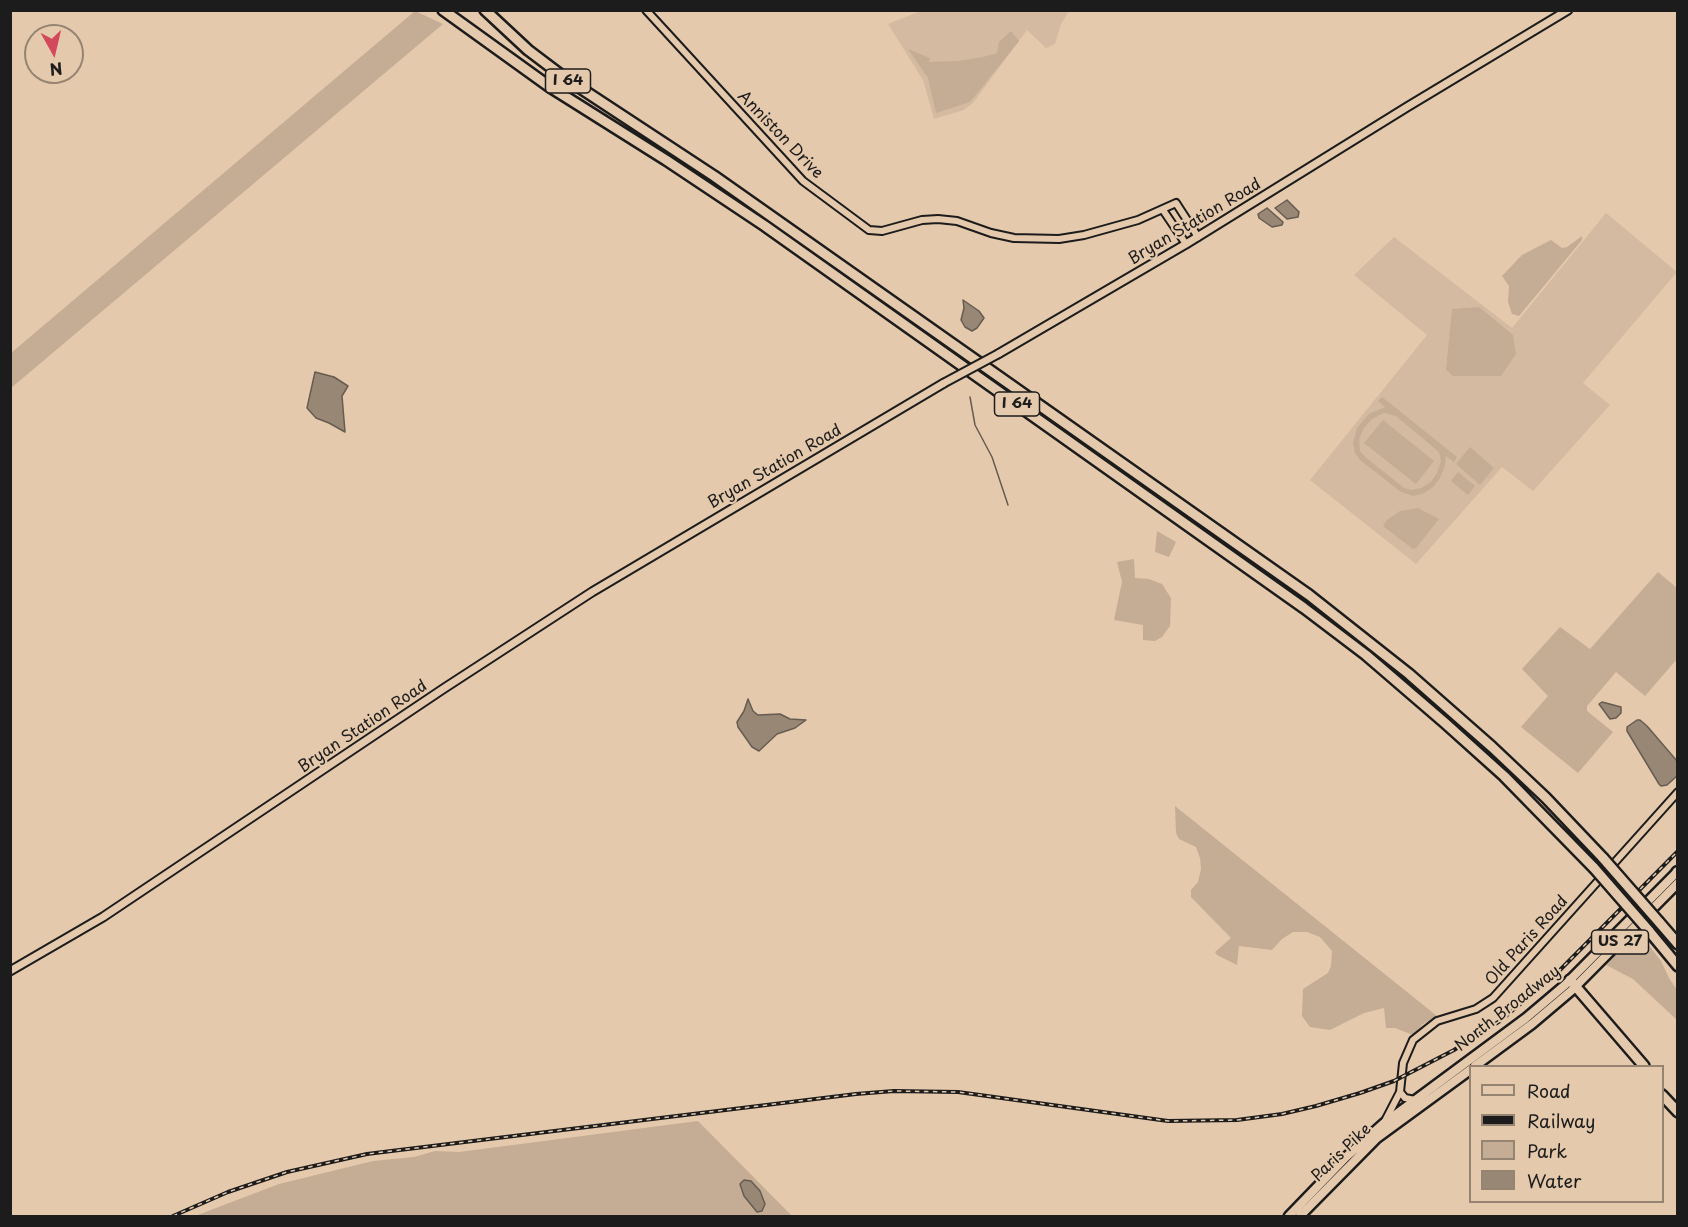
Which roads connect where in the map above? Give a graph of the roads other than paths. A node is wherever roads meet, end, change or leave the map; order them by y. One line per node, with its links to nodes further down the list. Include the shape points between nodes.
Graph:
1 (442, 10): 11 (highway, I 64, bridge, via 550,87 756,220 1268,581 1366,655 1503,776 1594,868)
2 (485, 10): 12 (highway, I 64, bridge, via 565,78 714,176 1309,595 1409,674 1546,798)
3 (646, 10): 5 (street, Anniston Drive, via 803,182 869,230 882,231 938,219 966,223 1008,237 1050,240 1084,235)
4 (1568, 10): 6 (main road, Bryan Station Road)
5 (1163, 210): 6 (street, Anniston Drive, via 1176,203); 7 (street)
6 (1198, 237): 7 (main road, Bryan Station Road)
7 (1186, 244): 14 (main road, Bryan Station Road, bridge, via 592,592 128,901)
8 (1677, 792): 22 (street, Old Paris Road, via 1500,993 1476,1010 1437,1021 1417,1036 1403,1063)
9 (1677, 872): 16 (highway, North Broadway / US 27)
10 (1677, 883): 16 (highway, North Broadway / US 27)
11 (1659, 943): 13 (highway, I 64); 15 (highway)
12 (1677, 944)
13 (1677, 966)
14 (10, 971)
15 (1677, 973)
16 (1570, 986): 17 (highway, North Broadway / US 27, via 1532,1024); 18 (highway); 19 (highway); 25 (highway, North Broadway / US 27)
17 (1476, 1065)
18 (1636, 1065)
19 (1643, 1065)
20 (1469, 1071): 27 (highway, North Broadway / US 27)
21 (1664, 1089): 26 (highway)
22 (1400, 1092): 24 (street, Old Paris Road); 25 (street); 27 (street, Old Paris Road)
23 (1664, 1097): 28 (highway)
24 (1396, 1100): 27 (street); 29 (street, Old Paris Road)
25 (1415, 1100): 27 (highway, North Broadway / US 27)
26 (1677, 1104)
27 (1405, 1110): 29 (highway, North Broadway / US 27); 32 (highway, Paris Pike / US 27)
28 (1677, 1113)
29 (1383, 1124): 30 (highway, North Broadway / US 27)
30 (1373, 1133): 31 (highway, Paris Pike / US 27)
31 (1289, 1216)
32 (1300, 1216)

